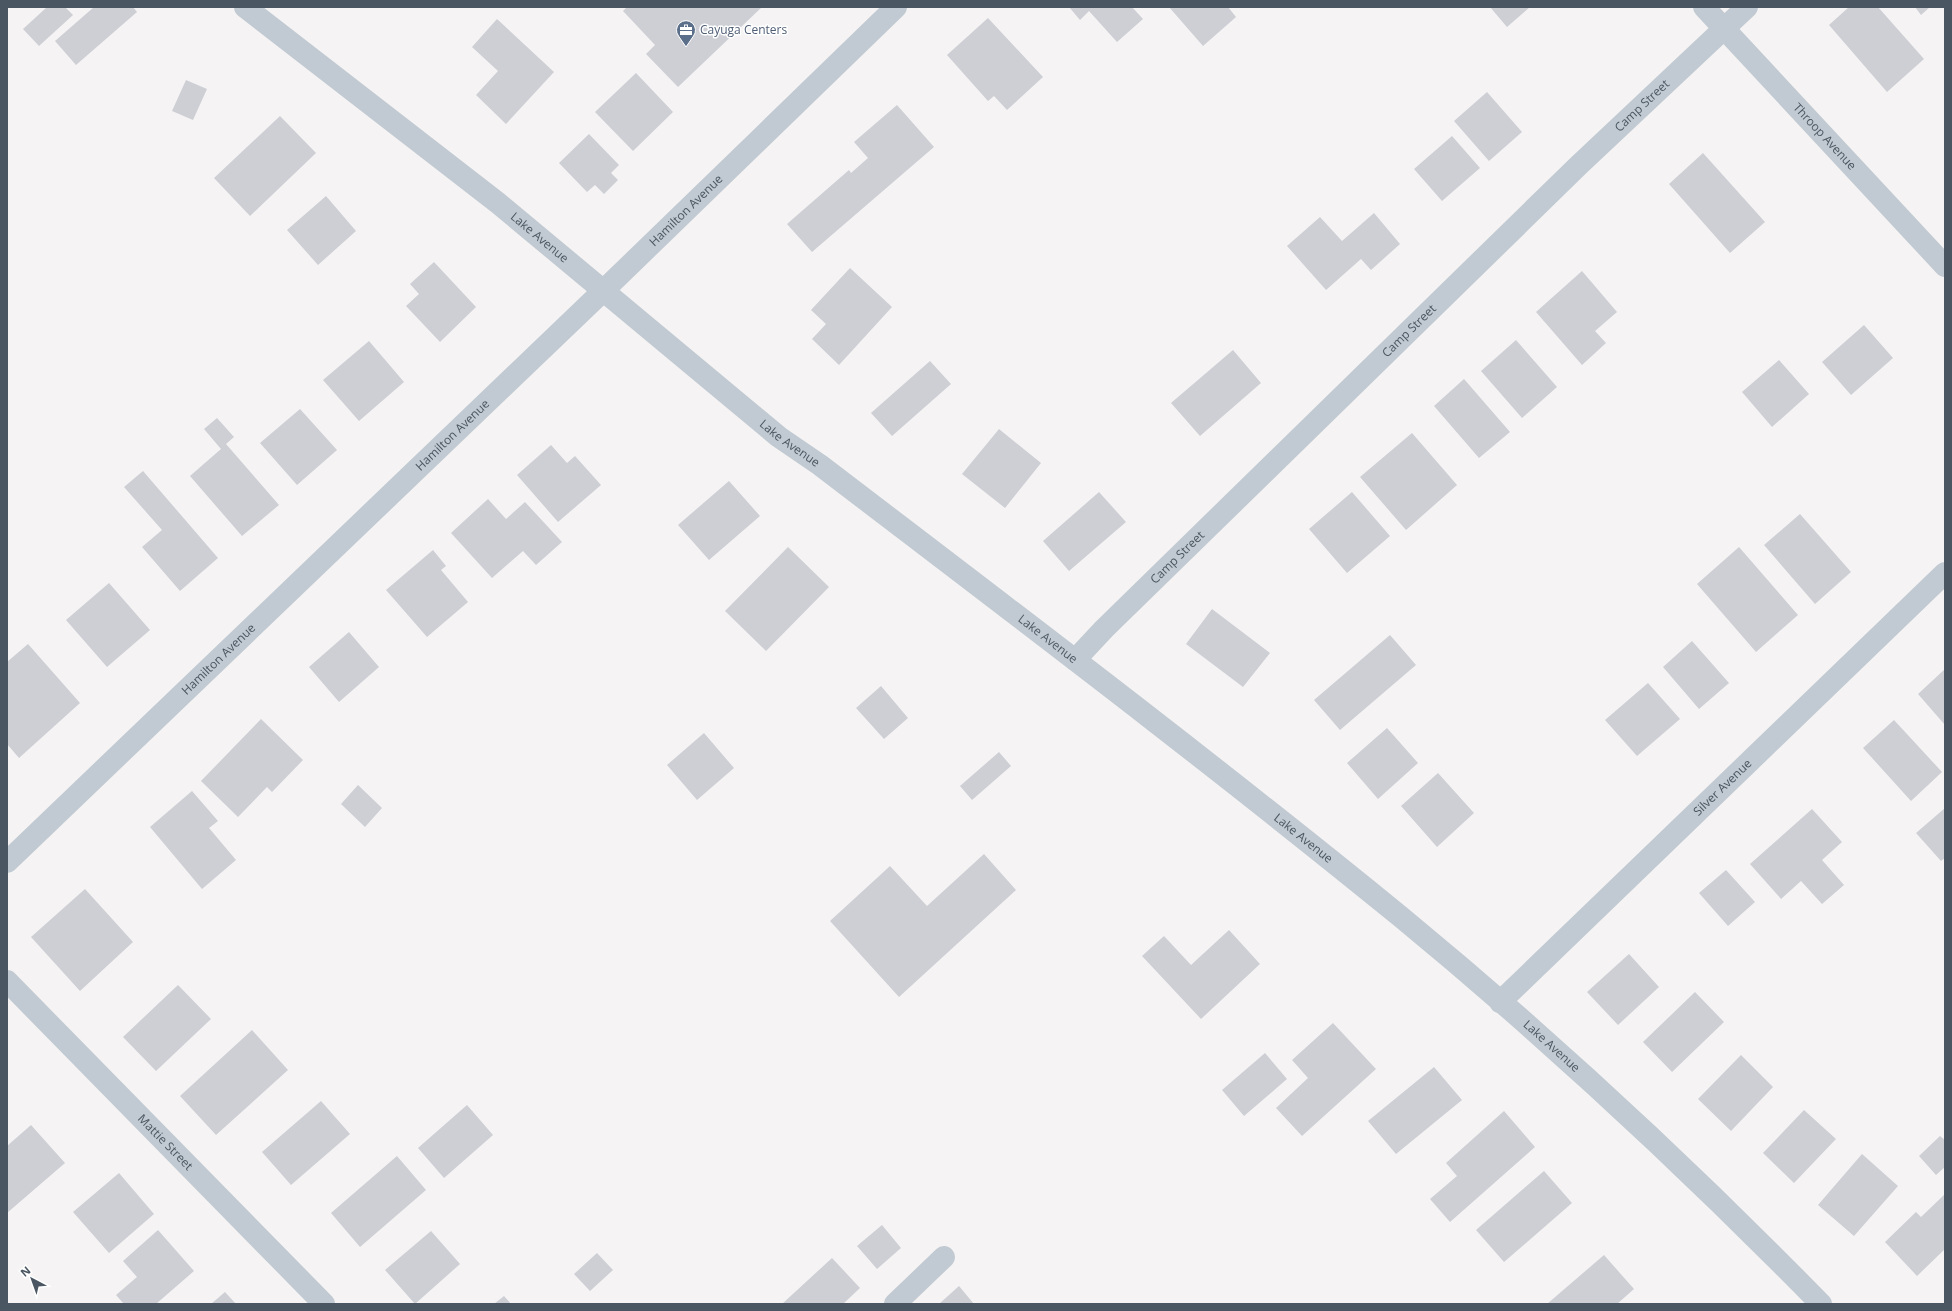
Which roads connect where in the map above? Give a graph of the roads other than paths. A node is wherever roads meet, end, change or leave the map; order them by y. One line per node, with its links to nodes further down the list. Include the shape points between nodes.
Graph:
1 (245, 7): 7 (street, Lake Avenue, via 492,198)
2 (896, 7): 7 (street, Hamilton Avenue)
3 (1704, 7): 5 (street, Throop Avenue)
4 (1747, 7): 5 (street, Camp Street)
5 (1724, 30): 6 (street, Throop Avenue); 9 (street, Camp Street, via 1562,182)
6 (1945, 266)
7 (603, 291): 9 (street, Lake Avenue, via 779,436); 10 (street, Hamilton Avenue)
8 (1945, 573): 12 (street, Silver Avenue)
9 (1075, 660): 12 (street, Lake Avenue, via 1384,904)
10 (7, 862)
11 (7, 980): 14 (street, Mattie Street)
12 (1500, 1002): 16 (street, Lake Avenue, via 1600,1090 1760,1241)
13 (944, 1257): 15 (street)
14 (324, 1304)
15 (895, 1304)
16 (1821, 1304)

